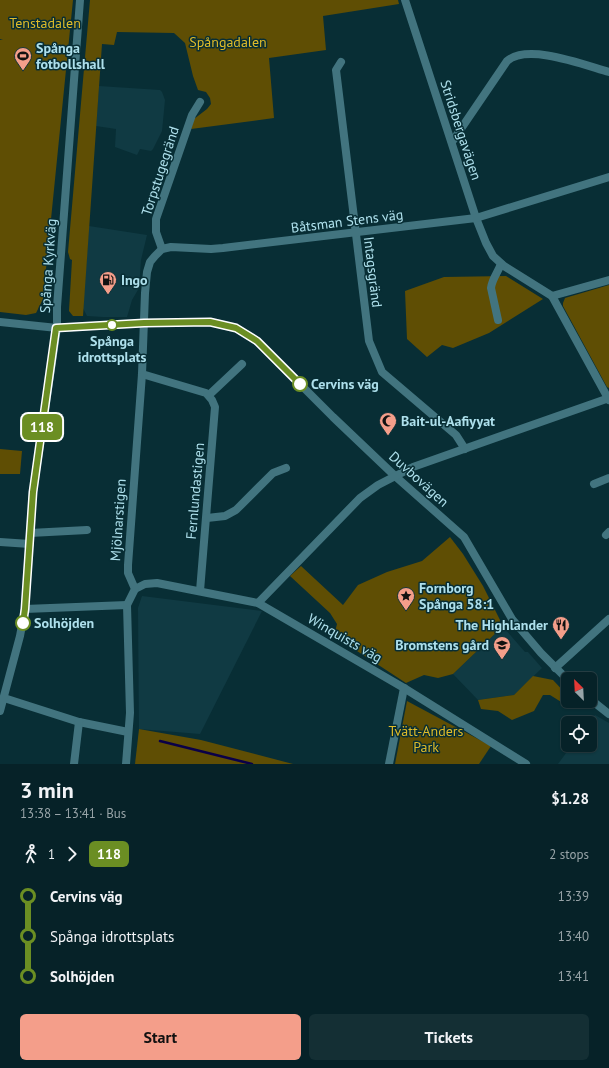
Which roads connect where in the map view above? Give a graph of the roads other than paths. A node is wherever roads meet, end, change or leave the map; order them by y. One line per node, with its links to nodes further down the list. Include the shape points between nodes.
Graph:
1 (80, 0): 17 (street, Spånga Kyrkväg)
2 (405, 0): 6 (street, Stridsbergavägen)
3 (341, 62): 9 (street, Intagsgränd, via 336,70)
4 (609, 72): 6 (street, via 541,53 512,56)
5 (200, 102): 10 (street, Torpstugegränd, via 192,115 156,219 156,232)
6 (452, 142): 8 (street, Stridsbergavägen)
7 (609, 177): 8 (street, Båtsman Stens väg)
8 (476, 218): 9 (street, Båtsman Stens väg); 11 (street, Stridsbergavägen, via 493,256)
9 (355, 233): 10 (street, Båtsman Stens väg, via 211,249); 22 (street, Intagsgränd, via 369,341 382,372 456,435)
10 (162, 249): 16 (street, via 150,262)
11 (501, 264): 13 (street, Stridsbergavägen); 14 (street, via 491,283)
12 (609, 280): 13 (street)
13 (552, 296): 21 (street, Stridsbergavägen)
14 (498, 320)
15 (0, 322): 17 (street, Duvbovägen)
16 (144, 323): 17 (street, Duvbovägen); 19 (street, Mjölnarstigen); 24 (street, Duvbovägen, via 210,322 236,328 257,341)
17 (56, 328): 29 (street, Spånga Kyrkväg, via 33,492)
18 (242, 364): 20 (street)
19 (142, 374): 20 (street); 32 (street, Mjölnarstigen, via 128,565 128,573)
20 (209, 395): 27 (street, Fernlundastigen, via 215,407)
21 (609, 399): 22 (street)
22 (465, 448): 24 (street)
23 (286, 468): 27 (street, via 273,473 236,510 225,516)
24 (395, 476): 34 (street, via 360,498); 38 (street, Duvbovägen, via 464,537 512,618)
25 (609, 478): 26 (street)
26 (594, 484)
27 (207, 518): 33 (street, Fernlundastigen)
28 (87, 530): 29 (street)
29 (30, 533): 31 (street, Spånga Kyrkväg)
30 (0, 542): 31 (street)
31 (30, 544): 36 (street, Spånga Kyrkväg)
32 (135, 589): 33 (street, Winquists väg, via 144,584 157,583); 35 (street)
33 (200, 591): 34 (street, Winquists väg)
34 (258, 603): 40 (street, Winquists väg)
35 (127, 605): 36 (street); 46 (street, via 130,713)
36 (25, 609): 41 (street, Spånga Kyrkväg)
37 (609, 619): 38 (street)
38 (555, 668): 39 (street, Duvbovägen)
39 (561, 674)
40 (404, 688): 49 (street); 50 (street, Winquists väg)
41 (4, 698): 43 (street, Spånga Kyrkväg); 45 (street)
42 (597, 705): 44 (street)
43 (0, 711)
44 (609, 714)
45 (79, 722): 46 (street); 47 (street)
46 (128, 732): 48 (street)
47 (74, 764)
48 (126, 764)
49 (389, 764)
50 (526, 764)

